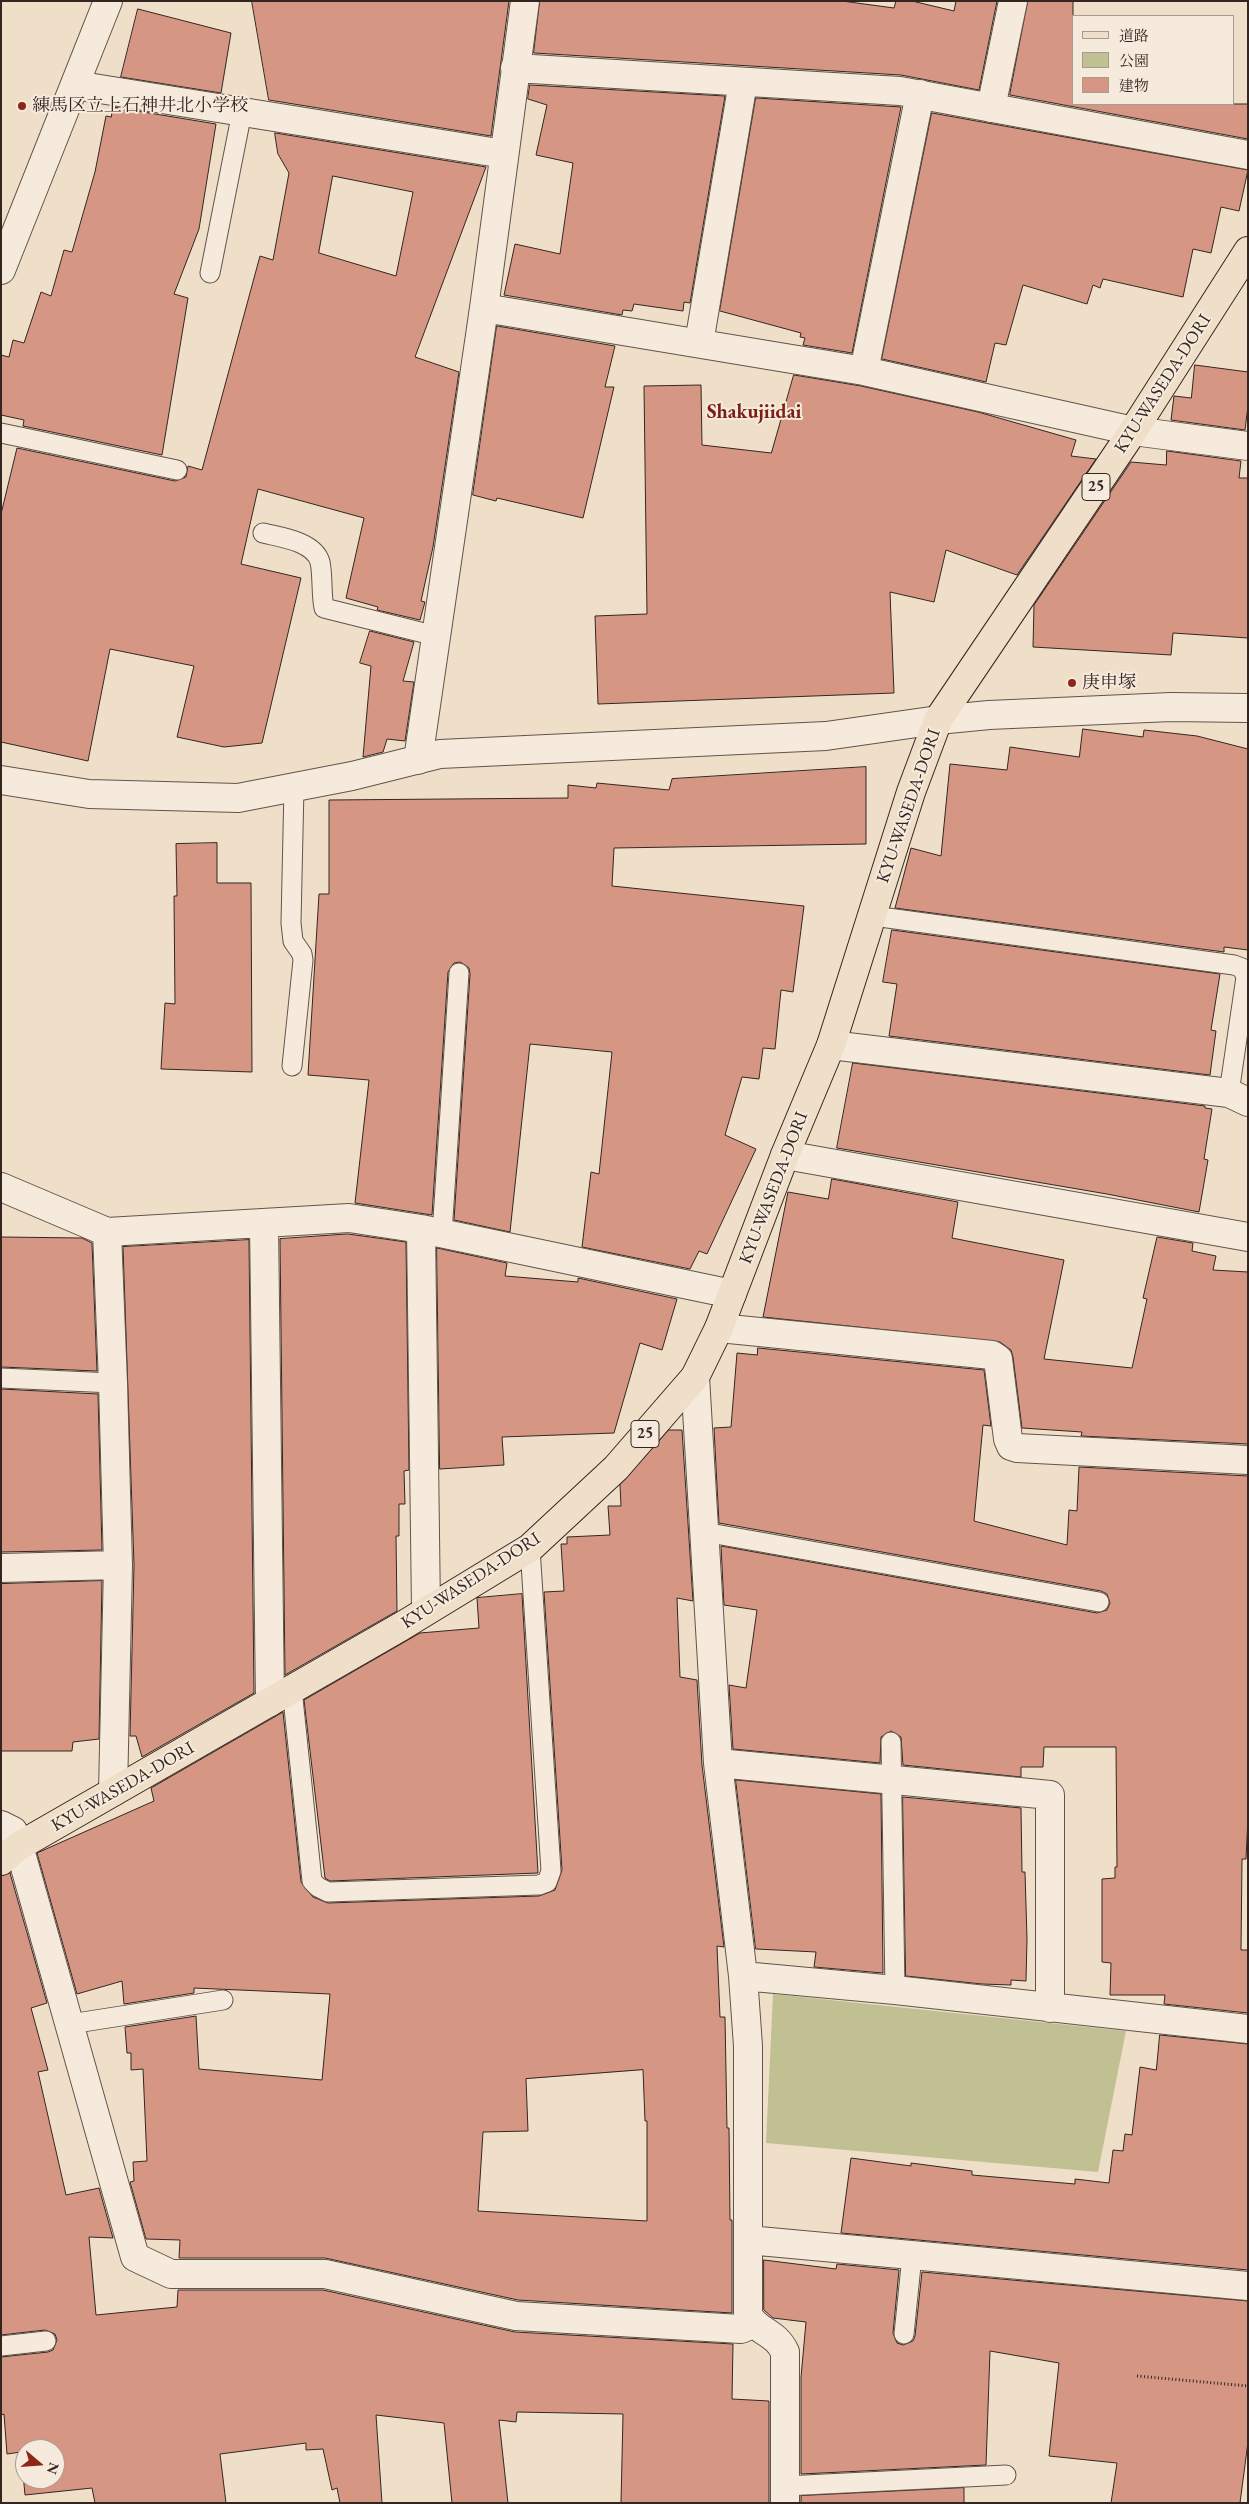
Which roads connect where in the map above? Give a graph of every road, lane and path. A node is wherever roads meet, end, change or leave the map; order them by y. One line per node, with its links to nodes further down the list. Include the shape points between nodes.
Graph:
1 (108, 1): 6 (street)
2 (525, 1): 4 (street)
3 (1013, 1): 8 (street)
4 (515, 68): 5 (street); 10 (street)
5 (743, 82): 7 (street); 16 (street)
6 (75, 85): 9 (street); 13 (street)
7 (920, 94): 8 (street); 17 (street)
8 (991, 108): 11 (street)
9 (242, 112): 10 (street); 14 (lane)
10 (504, 154): 15 (street)
11 (1248, 155)
12 (1245, 261): 18 (main road, KYU-WASEDA-DORI / 25)
13 (1, 270)
14 (210, 273)
15 (484, 308): 16 (street); 23 (street)
16 (698, 343): 17 (street)
17 (864, 371): 18 (street)
18 (1133, 431): 20 (street); 25 (main road, KYU-WASEDA-DORI / 25)
19 (1, 433): 21 (lane)
20 (1248, 446)
21 (177, 470)
22 (263, 533): 23 (lane, via 299,543 320,560 324,608)
23 (436, 636): 26 (street)
24 (1248, 708): 25 (street, via 1152,708)
25 (938, 720): 26 (street, via 826,736 440,754); 29 (main road, KYU-WASEDA-DORI / 25, via 911,792)
26 (418, 760): 28 (street)
27 (1, 780): 28 (street, via 89,794 238,798)
28 (294, 787): 32 (lane, via 291,923 292,941 303,960)
29 (873, 916): 31 (main road, KYU-WASEDA-DORI / 25); 33 (lane, via 1234,964 1242,968 1246,977)
30 (459, 973): 38 (lane)
31 (831, 1045): 33 (street); 34 (main road, KYU-WASEDA-DORI / 25)
32 (292, 1066)
33 (1239, 1098)
34 (785, 1155): 39 (street); 40 (main road, KYU-WASEDA-DORI / 25)
35 (1, 1188): 37 (street)
36 (264, 1223): 37 (street); 38 (street, via 350,1218); 52 (street)
37 (106, 1232): 44 (street)
38 (432, 1232): 40 (street); 51 (street)
39 (1248, 1238)
40 (732, 1294): 41 (main road, KYU-WASEDA-DORI / 25)
41 (719, 1328): 42 (main road, KYU-WASEDA-DORI / 25); 45 (street, via 992,1354 998,1358 1008,1439 1011,1446 1017,1448)
42 (695, 1376): 46 (street); 47 (main road, KYU-WASEDA-DORI / 25, via 616,1468)
43 (1, 1378): 44 (lane)
44 (113, 1382): 48 (street)
45 (1248, 1460)
46 (704, 1532): 50 (lane); 54 (street)
47 (530, 1548): 51 (main road, KYU-WASEDA-DORI / 25); 52 (lane, via 551,1871 547,1882 539,1885 328,1892 318,1887 312,1881)
48 (118, 1565): 49 (street); 56 (street)
49 (1, 1568)
50 (1099, 1602)
51 (426, 1610): 52 (main road, KYU-WASEDA-DORI / 25)
52 (281, 1695): 56 (main road, KYU-WASEDA-DORI / 25)
53 (891, 1742): 55 (lane)
54 (718, 1763): 55 (street); 59 (street)
55 (892, 1780): 60 (lane); 62 (street, via 1050,1795)
56 (113, 1792): 58 (main road, KYU-WASEDA-DORI / 25)
57 (1, 1825): 58 (street, via 13,1831)
58 (10, 1854): 63 (street)
59 (743, 1976): 60 (street); 65 (street, via 748,2046)
60 (895, 1990): 62 (street)
61 (223, 2000): 63 (lane)
62 (1050, 2008): 64 (street)
63 (70, 2024): 68 (street, via 132,2252 141,2261 171,2274 325,2274 516,2316 741,2329)
64 (1248, 2029)
65 (748, 2240): 66 (street); 68 (street, via 748,2315)
66 (912, 2256): 67 (street); 69 (lane)
67 (1248, 2286)
68 (753, 2324): 75 (street, via 779,2340 785,2352)
69 (904, 2334)
70 (46, 2341): 71 (lane)
71 (1, 2346)
72 (1137, 2376): 73 (path)
73 (1248, 2386)
74 (1006, 2475): 75 (lane)
75 (785, 2494)

